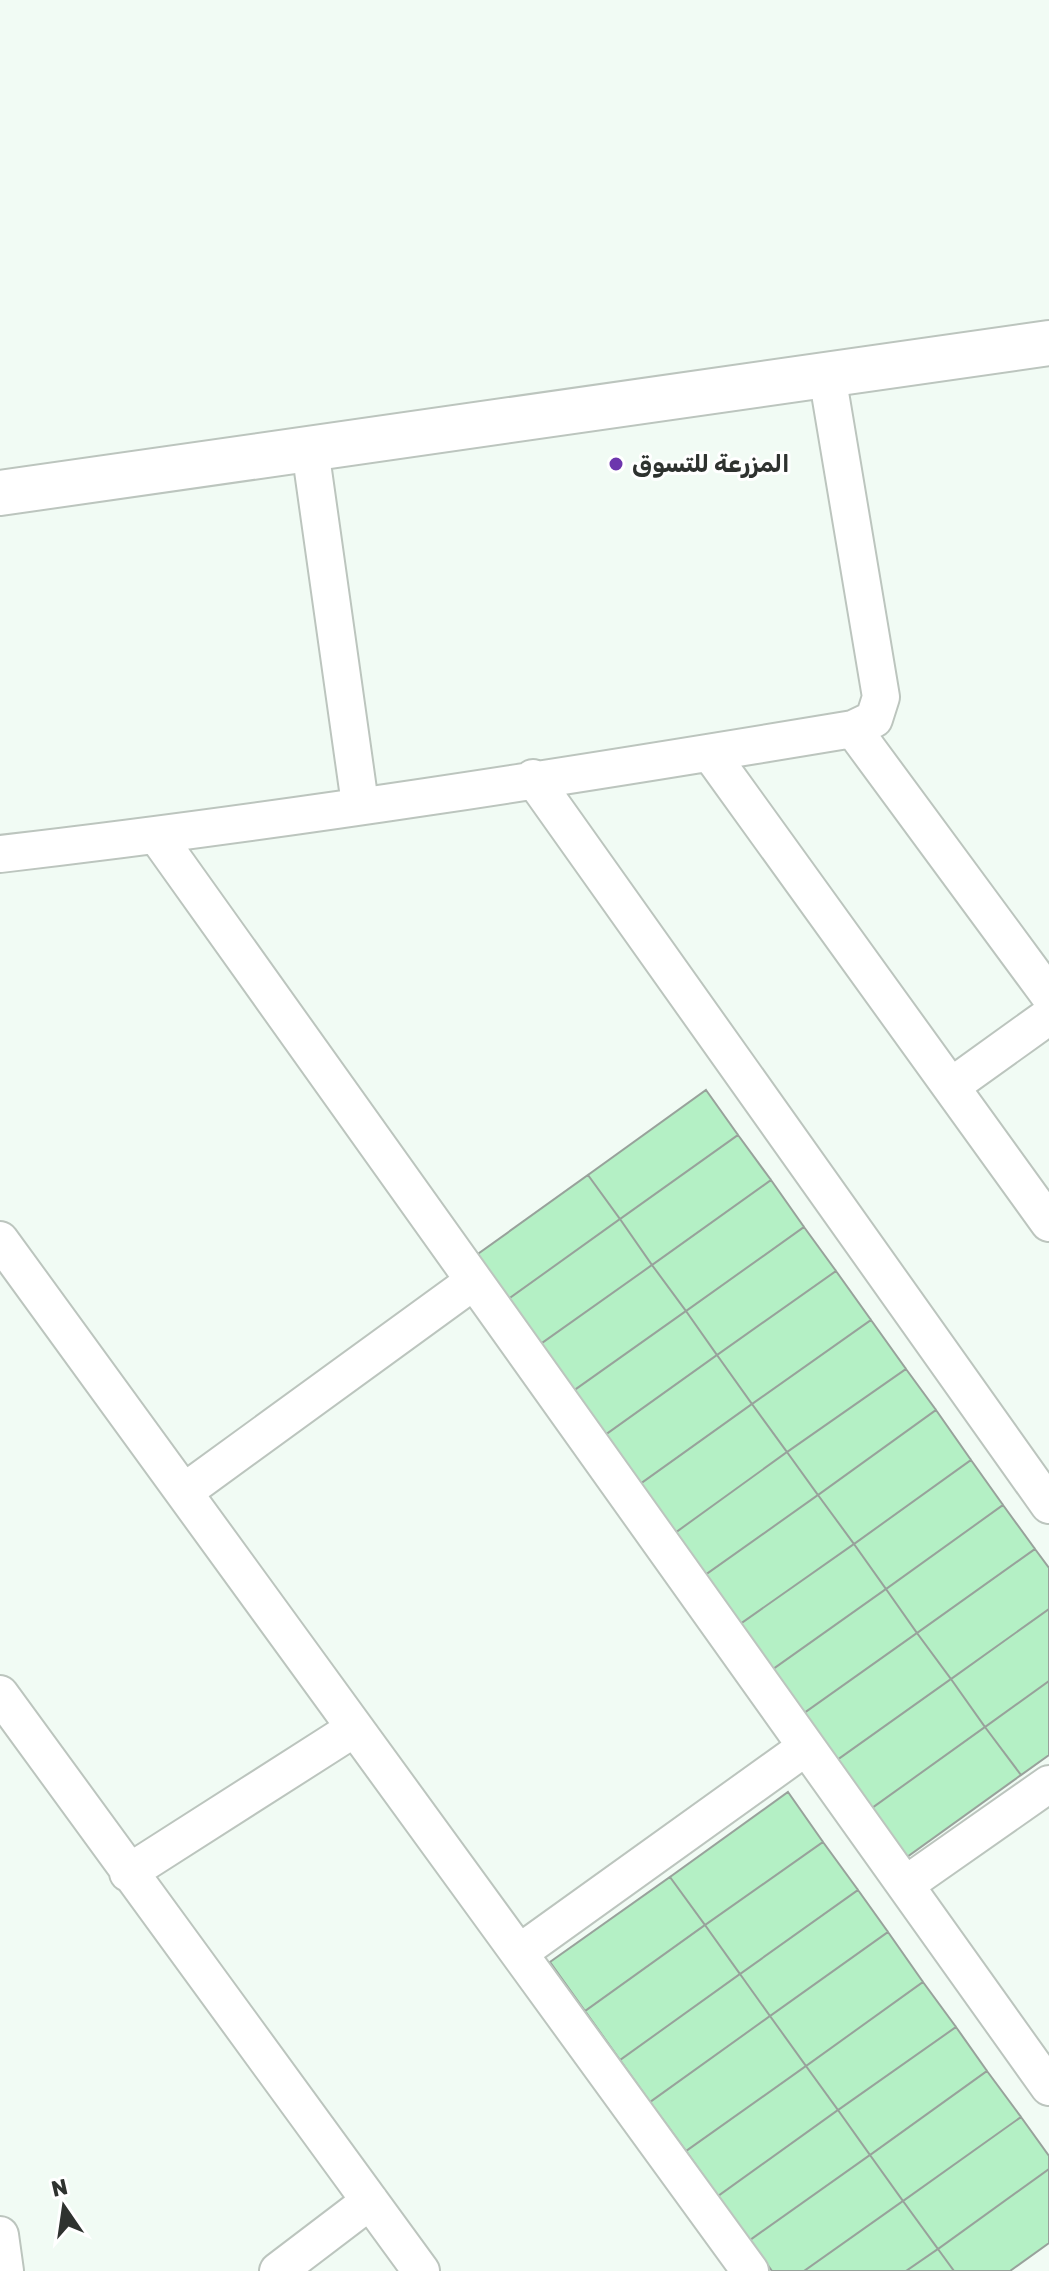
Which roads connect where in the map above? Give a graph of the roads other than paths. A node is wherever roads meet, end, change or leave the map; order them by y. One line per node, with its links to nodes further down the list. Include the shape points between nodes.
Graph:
1 (1049, 343): 2 (street)
2 (827, 375): 3 (street); 5 (street, via 881,697 874,719)
3 (310, 449): 4 (street); 8 (street)
4 (0, 493)
5 (853, 729): 6 (street); 11 (street)
6 (710, 753): 7 (street); 13 (street)
7 (533, 778): 8 (street); 18 (street)
8 (360, 804): 9 (street)
9 (157, 836): 10 (street); 16 (street)
10 (0, 854)
11 (1049, 995)
12 (1049, 1016): 13 (street)
13 (953, 1085): 14 (street)
14 (1049, 1223)
15 (0, 1240): 17 (street)
16 (474, 1281): 17 (street); 21 (street)
17 (184, 1492): 20 (street)
18 (1049, 1505)
19 (0, 1694): 23 (street)
20 (355, 1728): 23 (street); 25 (street)
21 (806, 1747): 24 (street); 25 (street)
22 (1049, 1784): 24 (street)
23 (128, 1873): 27 (street)
24 (905, 1885): 26 (street)
25 (519, 1953): 32 (street)
26 (1049, 2087)
27 (370, 2201): 30 (street); 31 (street)
28 (0, 2235): 29 (street)
29 (5, 2271)
30 (278, 2271)
31 (421, 2271)
32 (750, 2271)

